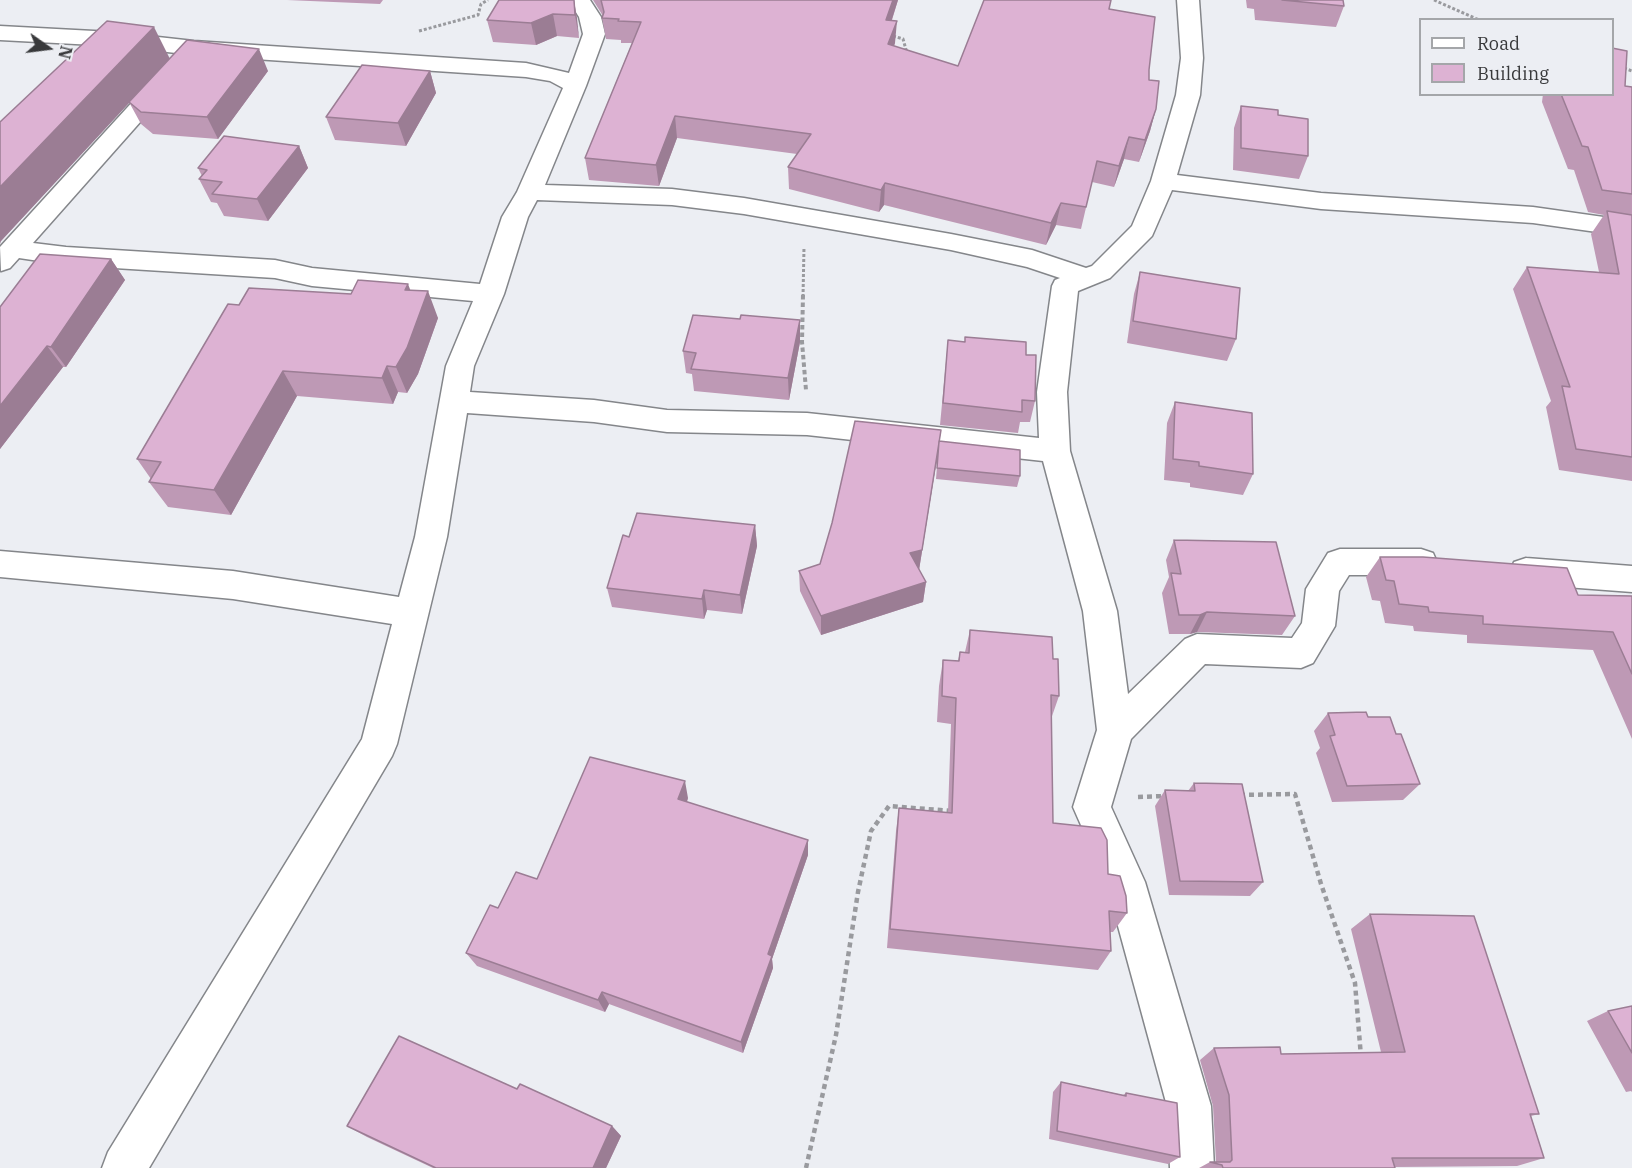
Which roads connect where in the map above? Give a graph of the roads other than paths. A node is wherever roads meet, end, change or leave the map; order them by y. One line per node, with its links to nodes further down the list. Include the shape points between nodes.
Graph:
1 (1188, 0): 6 (street, via 1192,58 1188,95)
2 (588, 6): 5 (street, via 594,34)
3 (0, 33): 4 (street)
4 (194, 48): 5 (street, via 526,70 556,75); 9 (street)
5 (575, 86): 7 (street)
6 (1163, 182): 8 (street, via 1321,201 1533,214); 10 (street, via 1143,230 1101,272)
7 (529, 192): 10 (street, via 672,197 805,217 1021,257); 11 (street, via 515,217)
8 (1632, 229)
9 (6, 256): 11 (street, via 274,269 312,277)
10 (1086, 277): 13 (street, via 1065,285 1052,392)
11 (490, 294): 12 (street, via 460,366)
12 (453, 401): 13 (street, via 594,411 667,421 807,424); 18 (street, via 431,537)
13 (1055, 451): 19 (street, via 1100,611)
14 (0, 564): 18 (street, via 233,585)
15 (1454, 565): 19 (street, via 1340,562 1323,589 1318,626 1301,653 1197,649)
16 (1498, 569): 17 (street)
17 (1632, 579)
18 (411, 613): 20 (street, via 379,744)
19 (1115, 730): 21 (street, via 1092,807 1125,882 1189,1106)
20 (124, 1168)
21 (1192, 1168)

